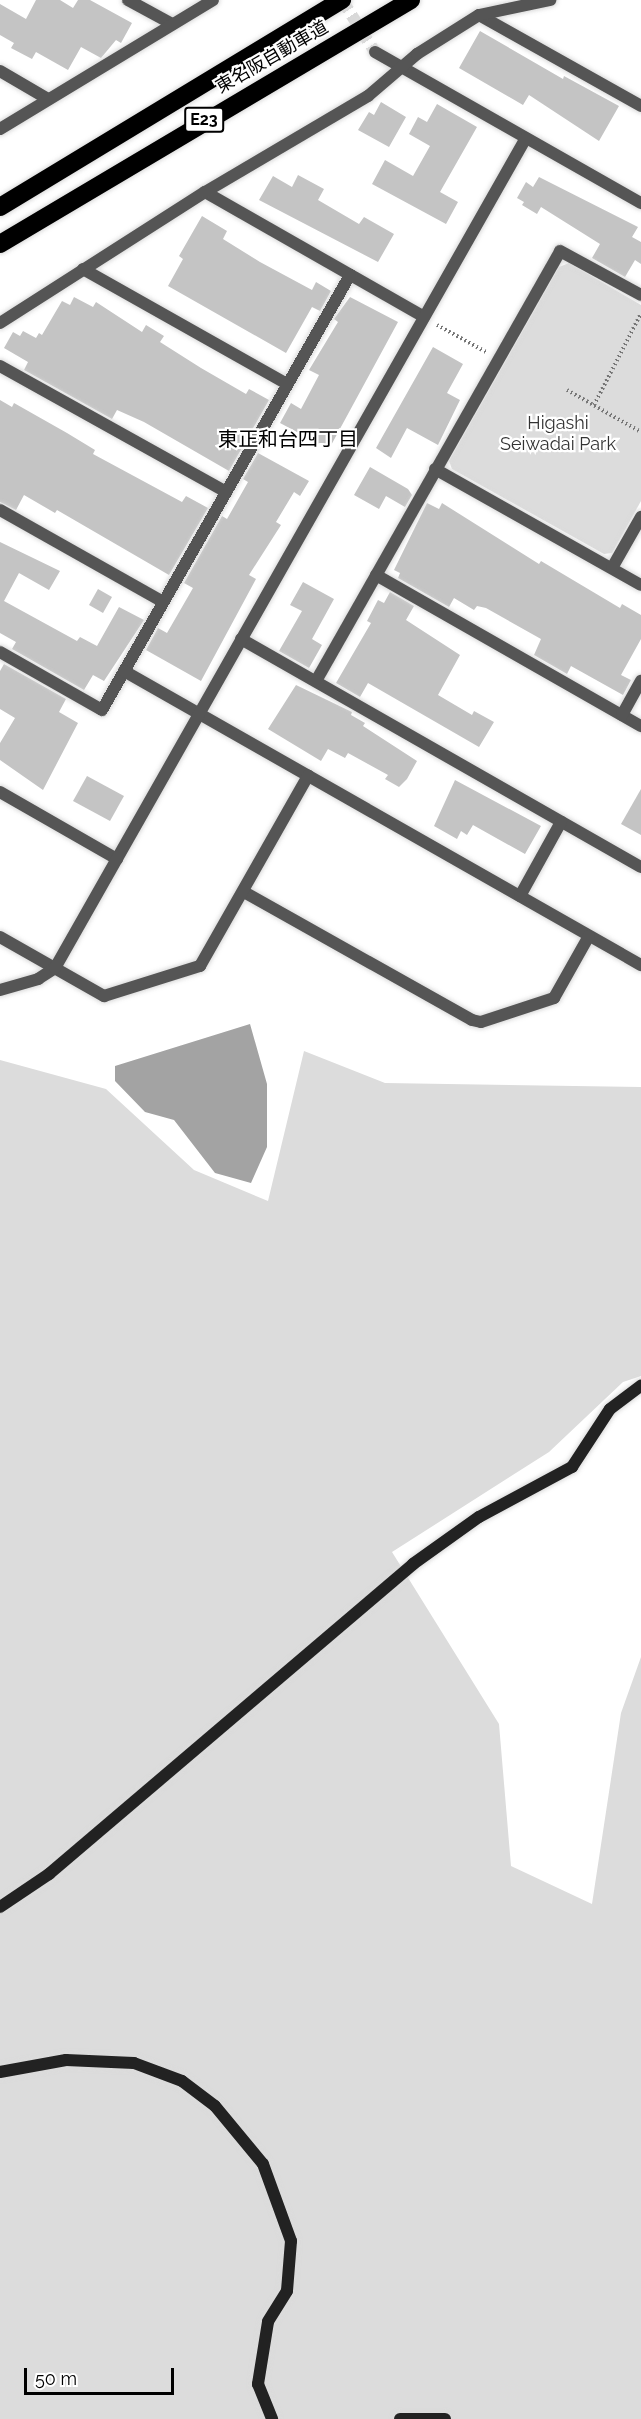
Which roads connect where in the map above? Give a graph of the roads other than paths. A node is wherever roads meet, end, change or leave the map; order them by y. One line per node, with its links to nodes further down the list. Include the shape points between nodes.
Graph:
1 (128, 0): 7 (street)
2 (213, 0): 7 (street)
3 (342, 0): 17 (highway, 東名阪自動車道 / E23)
4 (411, 0): 18 (highway, 東名阪自動車道 / E23)
5 (550, 0): 6 (street)
6 (479, 15): 9 (street); 12 (street)
7 (172, 24): 11 (street)
8 (375, 52): 9 (street)
9 (400, 68): 14 (street); 15 (street, via 368,96)
10 (0, 71): 11 (street)
11 (48, 99): 13 (street)
12 (641, 106)
13 (0, 129)
14 (526, 138): 16 (street); 22 (street)
15 (205, 192): 19 (street); 20 (street)
16 (641, 203)
17 (0, 207)
18 (0, 244)
19 (83, 269): 23 (street); 25 (street)
20 (350, 275): 22 (street); 25 (street)
21 (641, 295): 26 (street, via 560,250)
22 (424, 317): 34 (street)
23 (0, 323)
24 (0, 366): 27 (street)
25 (287, 384): 27 (street)
26 (435, 469): 30 (street); 31 (street)
27 (226, 492): 33 (street)
28 (0, 510): 33 (street)
29 (641, 517): 30 (street)
30 (612, 568): 32 (street)
31 (376, 575): 37 (street); 40 (street)
32 (641, 585)
33 (163, 602): 36 (street)
34 (241, 639): 37 (street); 39 (street)
35 (0, 652): 36 (street, via 102,711)
36 (124, 672): 39 (street)
37 (316, 681): 44 (street)
38 (641, 681): 40 (street)
39 (199, 714): 42 (street); 45 (street)
40 (622, 715): 41 (street)
41 (641, 726)
42 (308, 776): 47 (street); 48 (street)
43 (0, 792): 45 (street)
44 (561, 822): 46 (street); 48 (street)
45 (117, 859): 52 (street)
46 (641, 867)
47 (244, 892): 49 (street, via 472,1020 482,1022 554,998); 52 (street, via 200,966 104,996)
48 (520, 896): 49 (street)
49 (589, 936): 51 (street)
50 (0, 937): 52 (street)
51 (641, 965)
52 (55, 968): 53 (street, via 38,979)
53 (0, 990)
54 (641, 1386): 55 (street, via 610,1409 572,1467 479,1518 413,1564 50,1874)
55 (0, 1907)
56 (0, 2072): 57 (street, via 66,2060 134,2063 182,2081 215,2106 263,2164 291,2241 287,2291 268,2322 258,2384)
57 (272, 2419)
58 (400, 2419): 59 (street)
59 (445, 2419)

